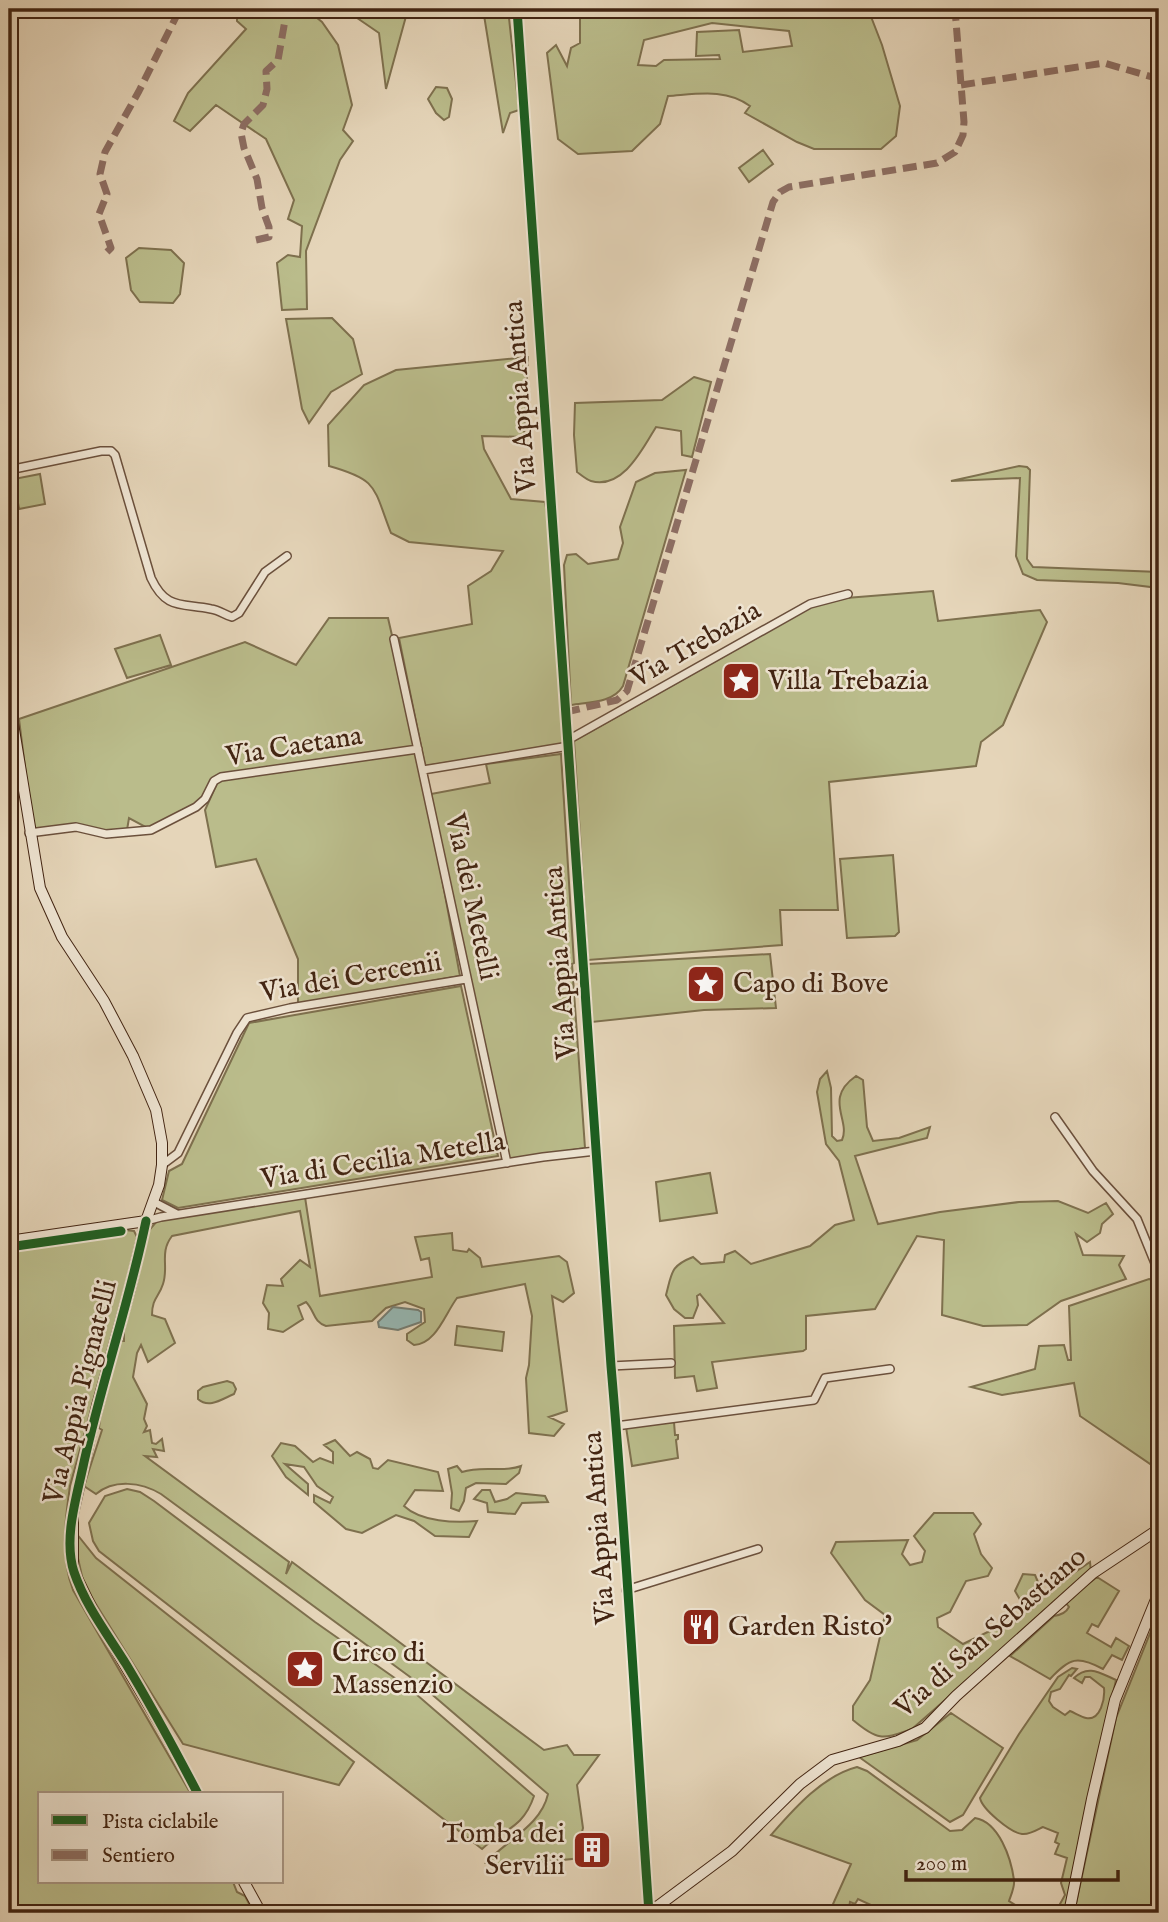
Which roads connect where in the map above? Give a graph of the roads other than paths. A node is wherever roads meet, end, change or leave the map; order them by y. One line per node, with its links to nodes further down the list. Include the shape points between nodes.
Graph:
1 (517, 9): 7 (street, Via Appia Antica)
2 (9, 470): 3 (street, via 111,451 151,578 160,595 172,604 232,617 265,572)
3 (287, 556)
4 (848, 594): 7 (street, Via Trebazia, via 810,604)
5 (394, 639): 8 (street, Via dei Metelli)
6 (9, 699): 10 (main road, Via Appia Pignatelli)
7 (568, 743): 9 (street); 13 (street, Via Appia Antica)
8 (418, 749): 9 (street, Via dei Metelli); 10 (street, Via Caetana, via 221,776 197,807 147,831 106,834 76,827)
9 (423, 769): 11 (street, Via dei Metelli)
10 (29, 833): 15 (main road, Via Appia Pignatelli, via 48,911 104,1001 154,1104 161,1129)
11 (466, 979): 14 (street, Via dei Metelli); 15 (street, Via dei Cercenii, via 247,1018 178,1153)
12 (1055, 1117): 20 (street, via 1093,1171 1137,1219)
13 (596, 1151): 14 (street, Via di Cecilia Metella); 22 (street, Via Appia Antica)
14 (507, 1163): 17 (street, Via di Cecilia Metella)
15 (162, 1165): 16 (main road, Via Appia Pignatelli)
16 (154, 1202): 17 (street); 18 (main road, Via Appia Pignatelli)
17 (178, 1214): 18 (street, Via di Cecilia Metella)
18 (146, 1221): 19 (main road); 29 (main road, Via Appia Pignatelli, via 73,1514 72,1560 94,1613)
19 (9, 1241)
20 (1159, 1273)
21 (671, 1363): 22 (street)
22 (611, 1366): 24 (street, Via Appia Antica)
23 (890, 1369): 24 (street, via 825,1378 814,1400)
24 (616, 1426): 27 (street, Via Appia Antica)
25 (1159, 1529): 31 (main road, Via di San Sebastiano, via 1093,1573 925,1728 898,1741 832,1759 732,1851)
26 (758, 1549): 27 (street)
27 (626, 1590): 31 (street, Via Appia Antica)
28 (1159, 1592): 33 (main road, via 1115,1700)
29 (197, 1792)
30 (245, 1884): 32 (main road)
31 (649, 1911)
32 (261, 1913)
33 (1069, 1913)

